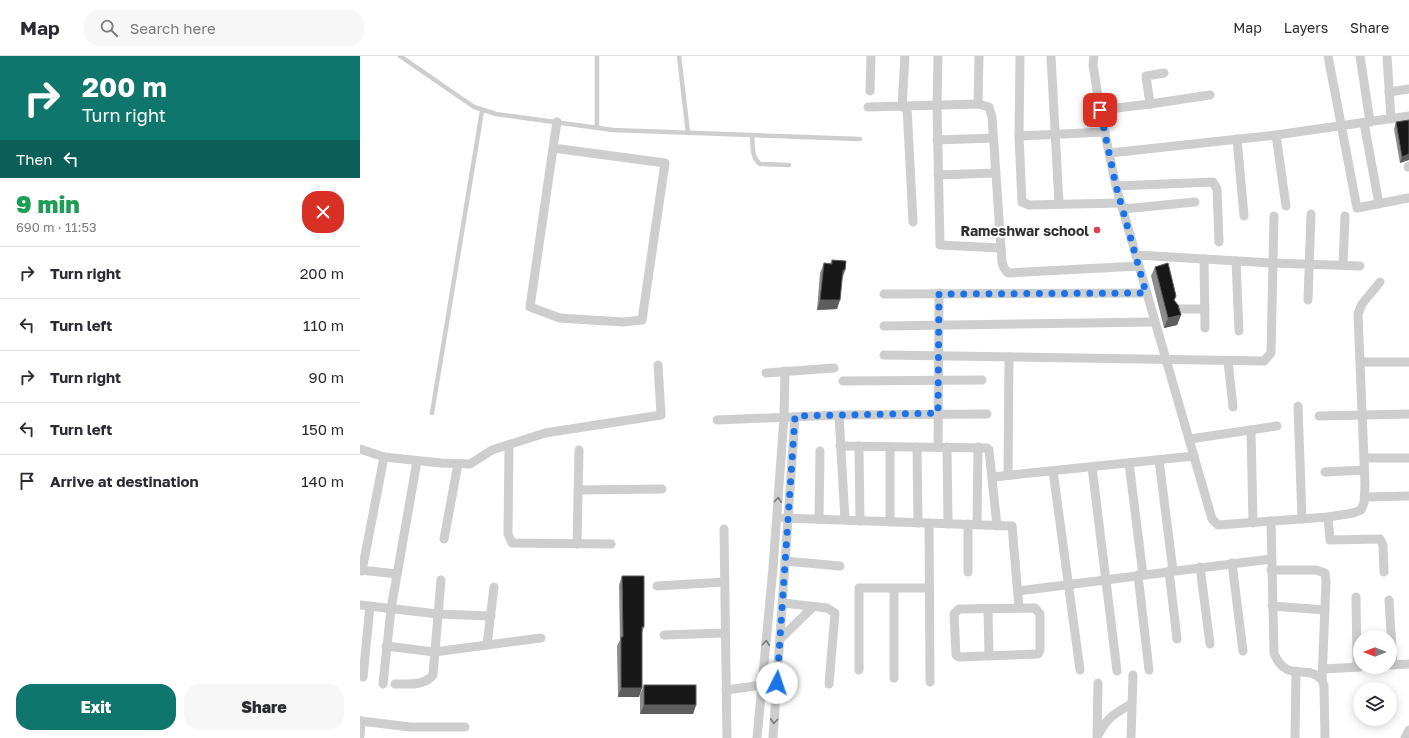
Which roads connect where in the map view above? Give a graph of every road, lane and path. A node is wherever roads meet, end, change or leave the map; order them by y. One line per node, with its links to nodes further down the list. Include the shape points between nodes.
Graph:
1 (400, 56): 25 (lane)
2 (596, 56): 31 (lane)
3 (679, 56): 33 (lane)
4 (871, 56): 16 (street)
5 (905, 56): 22 (street)
6 (938, 56): 21 (street)
7 (979, 56): 19 (street)
8 (1020, 56): 37 (street)
9 (1051, 56): 34 (street)
10 (1094, 56): 24 (street)
11 (1328, 56): 30 (street)
12 (1360, 56): 29 (street)
13 (1387, 56): 17 (street)
14 (1164, 73): 20 (street, via 1146,76)
15 (1409, 90): 17 (street)
16 (870, 91)
17 (1389, 92): 27 (street)
18 (1210, 94): 20 (street)
19 (978, 104): 21 (street); 38 (street, via 989,107)
20 (1150, 104): 24 (street)
21 (937, 106): 22 (street); 41 (street)
22 (904, 107): 23 (street); 58 (street)
23 (868, 108)
24 (1100, 110): 32 (street)
25 (482, 111): 28 (lane); 97 (lane)
26 (1409, 116): 27 (street)
27 (1391, 119): 29 (street)
28 (557, 122): 31 (lane); 42 (street)
29 (1367, 122): 30 (street); 51 (street)
30 (1341, 126): 36 (street); 51 (street, via 1357,208)
31 (597, 127): 33 (lane)
32 (1105, 132): 34 (street); 43 (street)
33 (688, 133): 35 (lane)
34 (1055, 134): 37 (street); 50 (street)
35 (752, 135): 39 (lane); 44 (lane, via 756,161 760,164)
36 (1276, 135): 40 (street); 53 (street)
37 (1019, 136): 50 (street, via 1022,202 1029,205)
38 (994, 138): 41 (street); 45 (street)
39 (860, 139)
40 (1237, 139): 43 (street); 55 (street)
41 (937, 140): 46 (street)
42 (553, 148): 42 (street, via 530,307 560,318 623,322 642,320 665,163)
43 (1110, 153): 47 (street)
44 (789, 165)
45 (996, 174): 46 (street); 60 (street)
46 (938, 175): 60 (street, via 940,245)
47 (1116, 186): 52 (street); 59 (street, via 1213,182 1217,189)
48 (1408, 198): 51 (street)
49 (1196, 202): 52 (street)
50 (1059, 204): 52 (street)
51 (1379, 204)
52 (1122, 206): 61 (street)
53 (1286, 206)
54 (1311, 214): 65 (street)
55 (1244, 216)
56 (1274, 216): 64 (street)
57 (1345, 216): 66 (street)
58 (913, 222)
59 (1219, 242)
60 (1001, 248): 67 (street, via 1004,268 1008,272)
61 (1136, 255): 62 (street); 67 (street)
62 (1204, 259): 63 (street); 75 (street)
63 (1236, 261): 64 (street); 80 (street)
64 (1273, 263): 65 (street); 85 (street, via 1271,353 1264,361)
65 (1309, 264): 66 (street); 73 (street)
66 (1344, 265): 68 (street)
67 (1139, 266): 70 (street)
68 (1360, 266)
69 (1380, 282): 86 (street, via 1362,304 1358,314)
70 (1146, 293): 72 (street); 76 (street)
71 (884, 294): 72 (street)
72 (939, 294): 77 (street)
73 (1308, 300)
74 (1177, 309): 75 (street)
75 (1205, 309): 79 (street)
76 (1155, 322): 77 (street); 84 (street)
77 (939, 325): 78 (street); 82 (street)
78 (884, 326)
79 (1205, 328)
80 (1239, 331)
81 (884, 355): 82 (street)
82 (938, 356): 83 (street); 94 (street)
83 (1009, 357): 84 (street); 132 (street)
84 (1166, 361): 85 (street); 109 (street)
85 (1228, 361): 96 (street)
86 (1361, 362): 87 (street); 102 (street)
87 (1409, 362)
88 (658, 365): 110 (street, via 661,415 545,433)
89 (834, 368): 90 (street)
90 (785, 372): 91 (street); 105 (street)
91 (766, 373)
92 (982, 380): 94 (street)
93 (843, 381): 94 (street)
94 (938, 381): 98 (street)
95 (1298, 406): 142 (street)
96 (1233, 407)
97 (432, 412)
98 (938, 413): 99 (street); 101 (street); 115 (street)
99 (988, 414)
100 (1409, 414): 102 (street)
101 (839, 415): 103 (street); 111 (street)
102 (1362, 415): 104 (street); 122 (street)
103 (795, 416): 105 (street); 140 (street)
104 (1319, 416)
105 (784, 417): 106 (street); 139 (street, one-way to 105)
106 (717, 420)
107 (1277, 426): 108 (street)
108 (1251, 430): 109 (street); 149 (street)
109 (1190, 439): 120 (street)
110 (509, 445): 127 (street, via 492,450 470,464); 155 (street, via 509,539 516,544)
111 (840, 446): 112 (street); 143 (street)
112 (859, 446): 113 (street); 144 (street)
113 (890, 447): 114 (street); 145 (street)
114 (917, 447): 115 (street); 147 (street)
115 (943, 447): 116 (street); 150 (street)
116 (978, 447): 133 (street, via 989,450); 151 (street)
117 (360, 449): 121 (street)
118 (579, 450): 135 (street)
119 (820, 451): 141 (street)
120 (1194, 456): 124 (street); 149 (street, via 1212,519 1218,525)
121 (384, 457): 125 (street); 162 (street)
122 (1364, 458): 123 (street); 130 (street)
123 (1409, 458)
124 (1159, 460): 126 (street); 164 (street)
125 (418, 461): 127 (street); 167 (street)
126 (1129, 463): 128 (street); 168 (street)
127 (458, 464): 154 (street)
128 (1092, 467): 129 (street); 170 (street)
129 (1053, 470): 132 (street); 172 (street)
130 (1364, 470): 131 (street); 137 (street)
131 (1325, 472)
132 (1008, 475): 133 (street)
133 (993, 477): 152 (street)
134 (662, 489): 135 (street)
135 (578, 490): 155 (street)
136 (1409, 496): 137 (street)
137 (1365, 497): 138 (street, via 1361,510)
138 (1328, 517): 142 (street); 166 (street, via 1330,540 1380,538 1383,545)
139 (776, 518): 140 (street); 223 (street, one-way to 139)
140 (789, 518): 141 (street); 158 (street)
141 (819, 519): 143 (street)
142 (1302, 519): 146 (street)
143 (845, 520): 144 (street)
144 (860, 521): 145 (street)
145 (890, 522): 147 (street)
146 (1271, 522): 149 (street); 157 (street)
147 (918, 523): 148 (street)
148 (929, 523): 150 (street); 175 (street)
149 (1253, 523)
150 (948, 524): 151 (street)
151 (973, 524): 152 (street); 165 (street)
152 (997, 526): 177 (street, via 1012,526)
153 (724, 529): 171 (street)
154 (444, 539)
155 (577, 544): 156 (street)
156 (611, 544)
157 (1271, 559): 159 (street); 163 (street)
158 (785, 561): 160 (street); 180 (street)
159 (1232, 563): 161 (street); 201 (street)
160 (840, 566)
161 (1200, 567): 164 (street); 198 (street)
162 (361, 570): 167 (street)
163 (1271, 570): 183 (street); 188 (street, via 1321,570 1326,577)
164 (1171, 571): 168 (street); 197 (street)
165 (968, 572)
166 (1384, 572)
167 (397, 574): 186 (street)
168 (1141, 575): 170 (street); 211 (street)
169 (442, 580): 189 (street)
170 (1106, 580): 172 (street); 210 (street)
171 (724, 582): 173 (street); 193 (street)
172 (1069, 584): 177 (street); 209 (street)
173 (657, 586)
174 (494, 587): 190 (street)
175 (929, 588): 176 (street); 217 (street)
176 (894, 589): 208 (street, via 859,588); 215 (street)
177 (1018, 591): 185 (street)
178 (1356, 597): 191 (street)
179 (1389, 600): 192 (street)
180 (783, 603): 184 (street); 196 (street)
181 (360, 605): 182 (street)
182 (370, 606): 186 (street); 214 (street)
183 (1272, 606): 188 (street); 212 (street, via 1274,652 1278,662 1285,669)
184 (813, 607): 196 (street); 222 (street, via 827,608 835,613)
185 (1019, 608): 187 (street); 203 (street, via 1035,608 1040,614 1038,654)
186 (391, 609): 189 (street); 200 (street)
187 (988, 609): 203 (street); 203 (street, via 955,610 954,652 959,657)
188 (1325, 610): 207 (street)
189 (438, 614): 190 (street); 202 (street)
190 (491, 616): 199 (street)
191 (1357, 630)
192 (1390, 630)
193 (725, 633): 194 (street); 224 (street)
194 (664, 635)
195 (541, 638): 199 (street)
196 (780, 638): 218 (street)
197 (1178, 638)
198 (1210, 644)
199 (488, 645): 202 (street)
200 (386, 646): 202 (street); 220 (street)
201 (1243, 651)
202 (434, 652): 221 (street, via 433,675 430,680)
203 (989, 656)
204 (1409, 664): 205 (street)
205 (1397, 665)
206 (1353, 667): 207 (street)
207 (1323, 668): 216 (street)
208 (859, 670)
209 (1080, 670)
210 (1117, 670)
211 (1149, 670)
212 (1296, 671): 216 (street, via 1315,675); 235 (street)
213 (1133, 674): 225 (street)
214 (363, 677)
215 (894, 678)
216 (1322, 680): 236 (street)
217 (930, 682)
218 (777, 683): 223 (street); 232 (street, one-way to 232)
219 (1098, 683): 233 (street)
220 (382, 684)
221 (395, 684)
222 (828, 684)
223 (762, 685): 224 (street); 231 (street)
224 (726, 690): 230 (street)
225 (1131, 704): 233 (street, via 1111,715); 234 (street)
226 (361, 721): 227 (street, via 410,727); 229 (street)
227 (465, 727)
228 (1409, 730): 237 (street)
229 (360, 736)
230 (727, 738)
231 (757, 738)
232 (773, 738)
233 (1097, 738)
234 (1130, 738)
235 (1295, 738)
236 (1325, 738)
237 (1405, 738)

